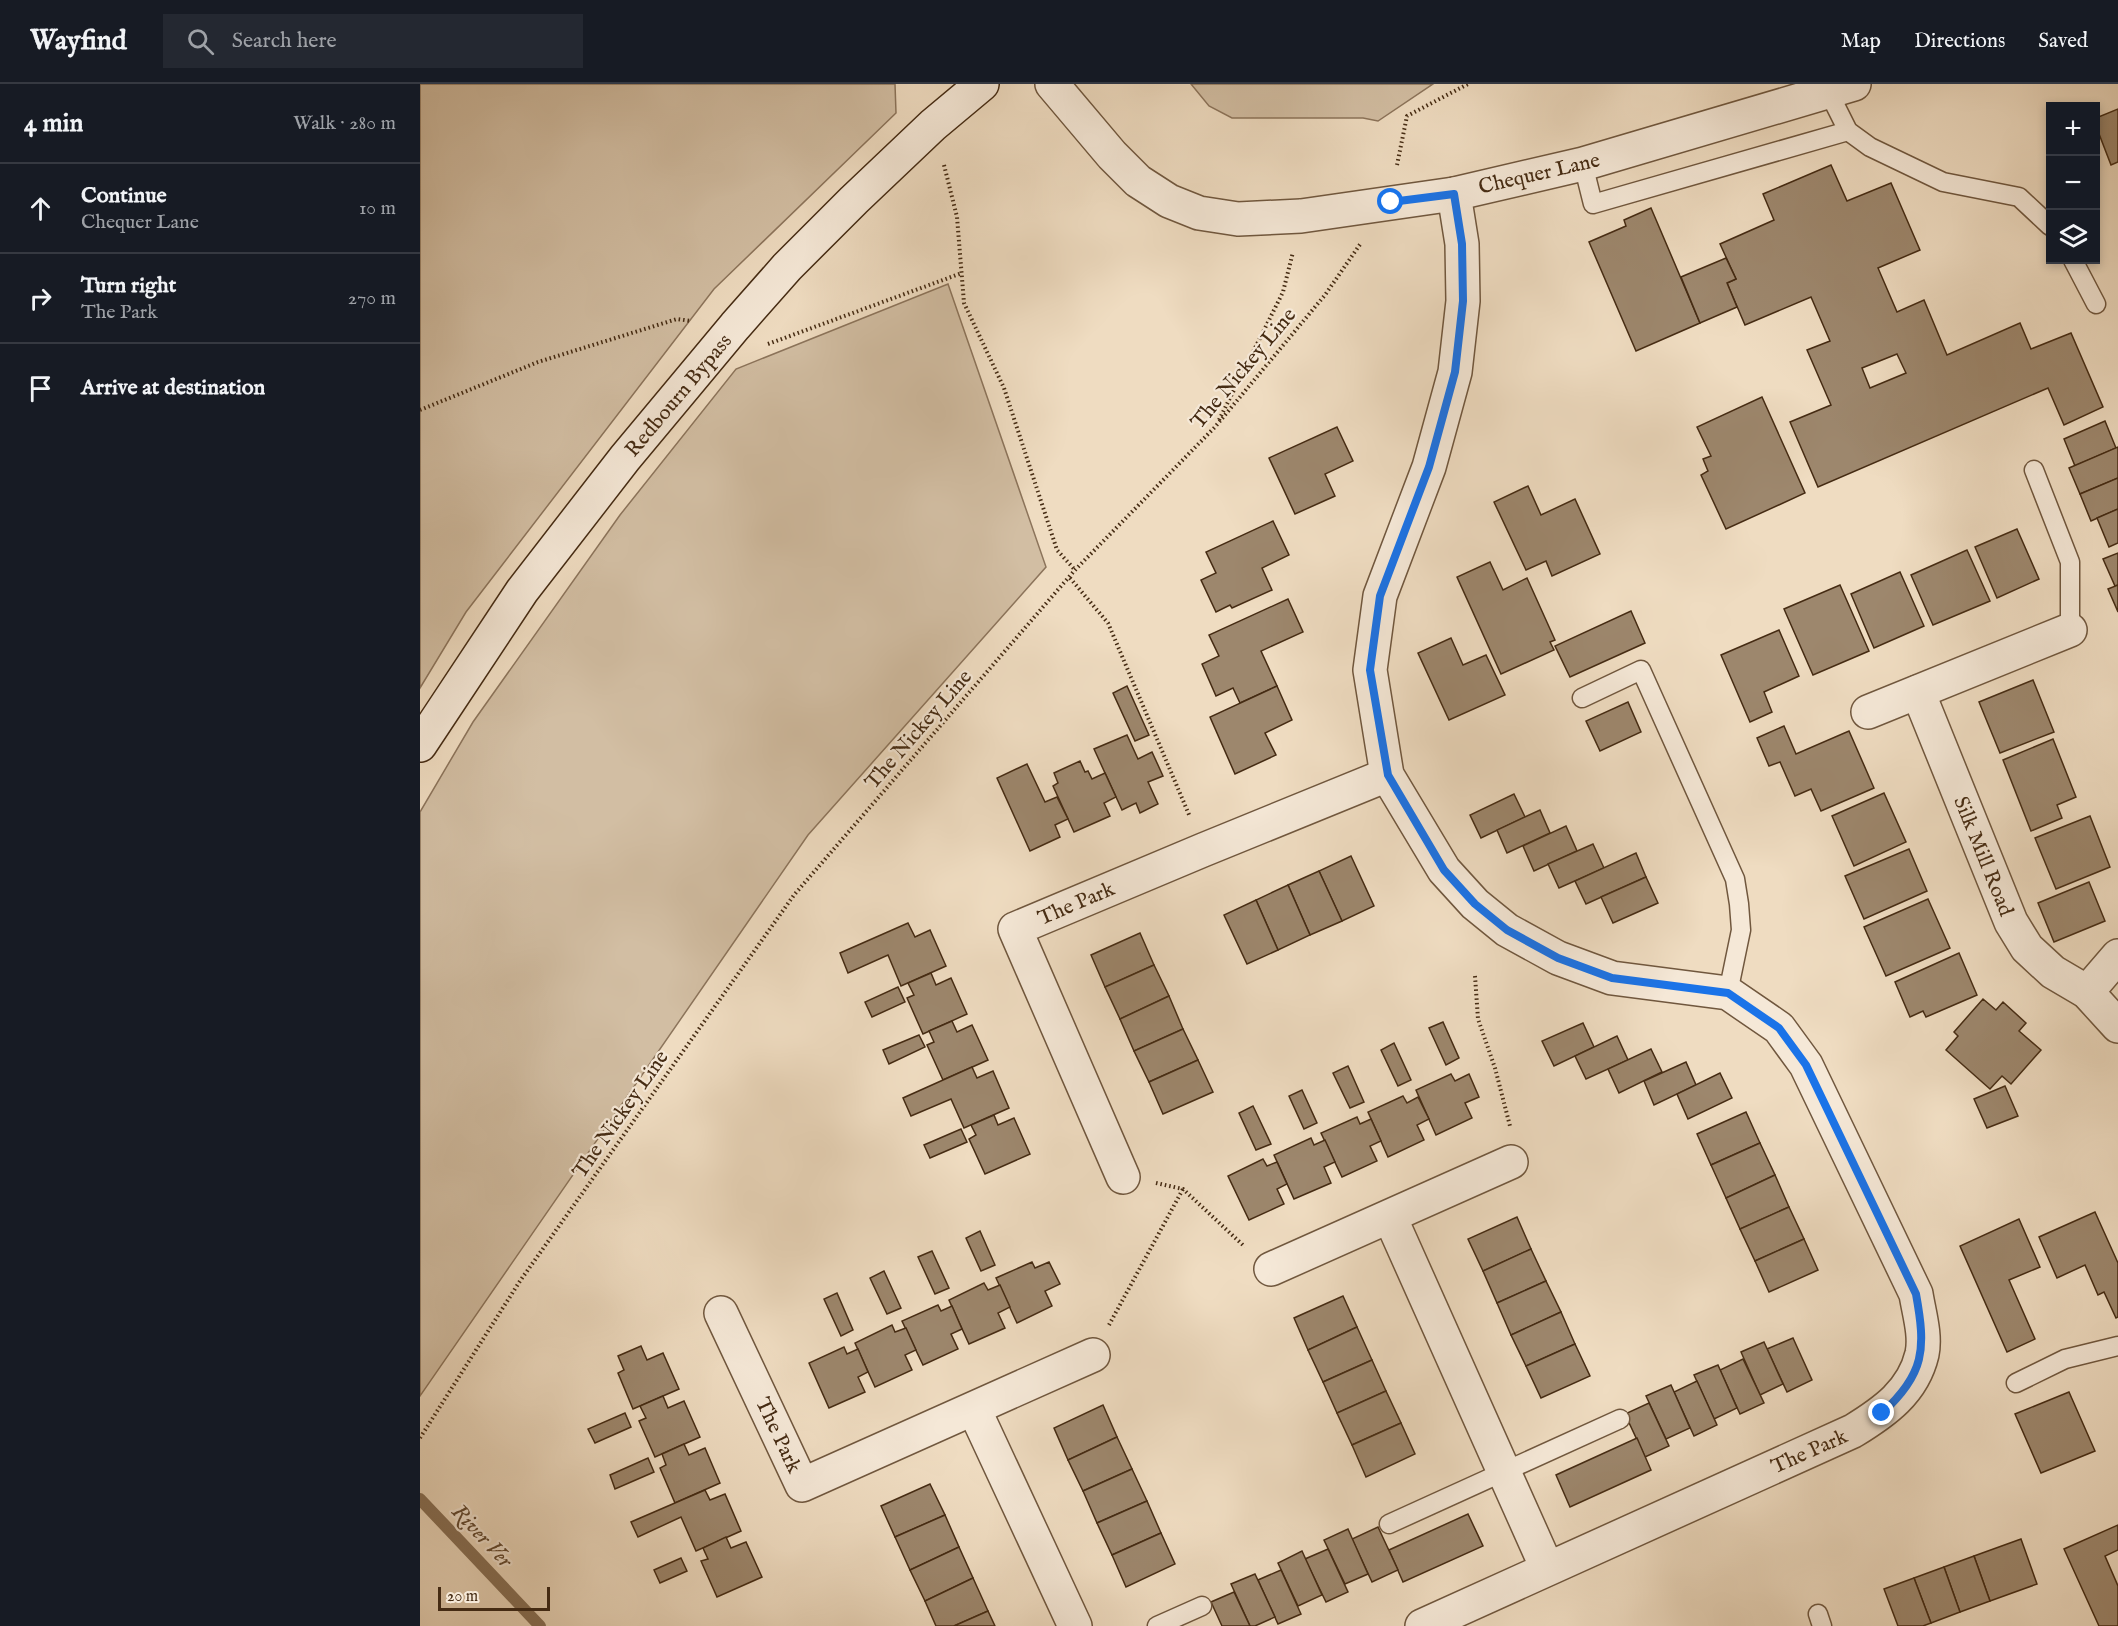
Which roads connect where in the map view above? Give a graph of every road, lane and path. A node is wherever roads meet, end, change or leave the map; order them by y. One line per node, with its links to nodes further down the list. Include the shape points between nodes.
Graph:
1 (982, 84): 5 (street, Redbourn Bypass)
2 (1052, 84): 10 (street, Chequer Lane, via 1118,162 1138,182 1169,201 1199,213 1238,219)
3 (1468, 84): 9 (path, The Nickey Line, via 1407,116)
4 (1842, 88): 6 (lane); 7 (street, Chequer Lane)
5 (933, 125): 13 (path, via 957,216); 15 (street, Redbourn Bypass, via 787,267)
6 (1848, 131): 7 (lane, via 1593,204); 11 (lane, via 1870,147 1943,182 2019,197)
7 (1583, 164): 8 (street, Chequer Lane)
8 (1454, 194): 9 (street, Chequer Lane); 26 (street, The Park, via 1462,244 1463,301 1455,372 1429,467 1380,596 1370,670)
9 (1391, 202): 10 (street, Chequer Lane); 17 (path, The Nickey Line, via 1325,295)
10 (1301, 216): 17 (path, via 1283,292)
11 (2046, 222)
12 (2075, 264): 14 (lane)
13 (962, 273): 15 (path, via 766,345); 19 (path, via 964,303 1004,388 1057,550)
14 (2096, 304)
15 (735, 326): 16 (path, via 677,319 538,362); 25 (street, Redbourn Bypass, via 625,458 522,591)
16 (420, 410)
17 (1215, 427): 19 (path, The Nickey Line)
18 (2034, 470): 21 (lane, via 2070,562)
19 (1075, 570): 20 (path, The Nickey Line)
20 (1070, 578): 27 (path, via 1108,623); 44 (path, The Nickey Line, via 794,895 520,1281)
21 (2070, 630): 22 (street)
22 (1918, 692): 24 (street); 30 (street, Silk Mill Road, via 2011,922 2028,948 2053,972)
23 (1582, 698): 31 (lane, via 1641,670 1735,879 1741,930)
24 (1868, 712)
25 (420, 745)
26 (1388, 775): 27 (street, The Park); 31 (street, The Park, via 1444,870 1475,904 1507,930 1558,958 1612,978)
27 (1203, 849): 34 (street, The Park, via 1015,929)
28 (2118, 956): 30 (street)
29 (1475, 976): 33 (path, via 1478,1018 1510,1122)
30 (2087, 992): 32 (street, Silk Mill Road)
31 (1728, 993): 47 (street, The Park, via 1779,1028 1806,1065 1916,1294 1922,1353 1901,1396 1853,1431)
32 (2118, 1026)
33 (1511, 1162): 36 (street)
34 (1123, 1177): 35 (path)
35 (1183, 1189): 37 (path); 40 (path)
36 (1390, 1216): 37 (street); 45 (street)
37 (1271, 1269)
38 (721, 1313): 42 (street, The Park, via 802,1485)
39 (2118, 1346): 41 (lane, via 2065,1359)
40 (1093, 1355): 42 (street, The Park)
41 (2016, 1383)
42 (974, 1408): 50 (street)
43 (1620, 1419): 45 (lane)
44 (420, 1438)
45 (1504, 1472): 46 (lane); 47 (street)
46 (1389, 1524)
47 (1547, 1568): 49 (street, The Park)
48 (1202, 1606): 51 (lane)
49 (1474, 1616): 52 (street, The Park)
50 (1075, 1626)
51 (1157, 1626)
52 (1422, 1626)

